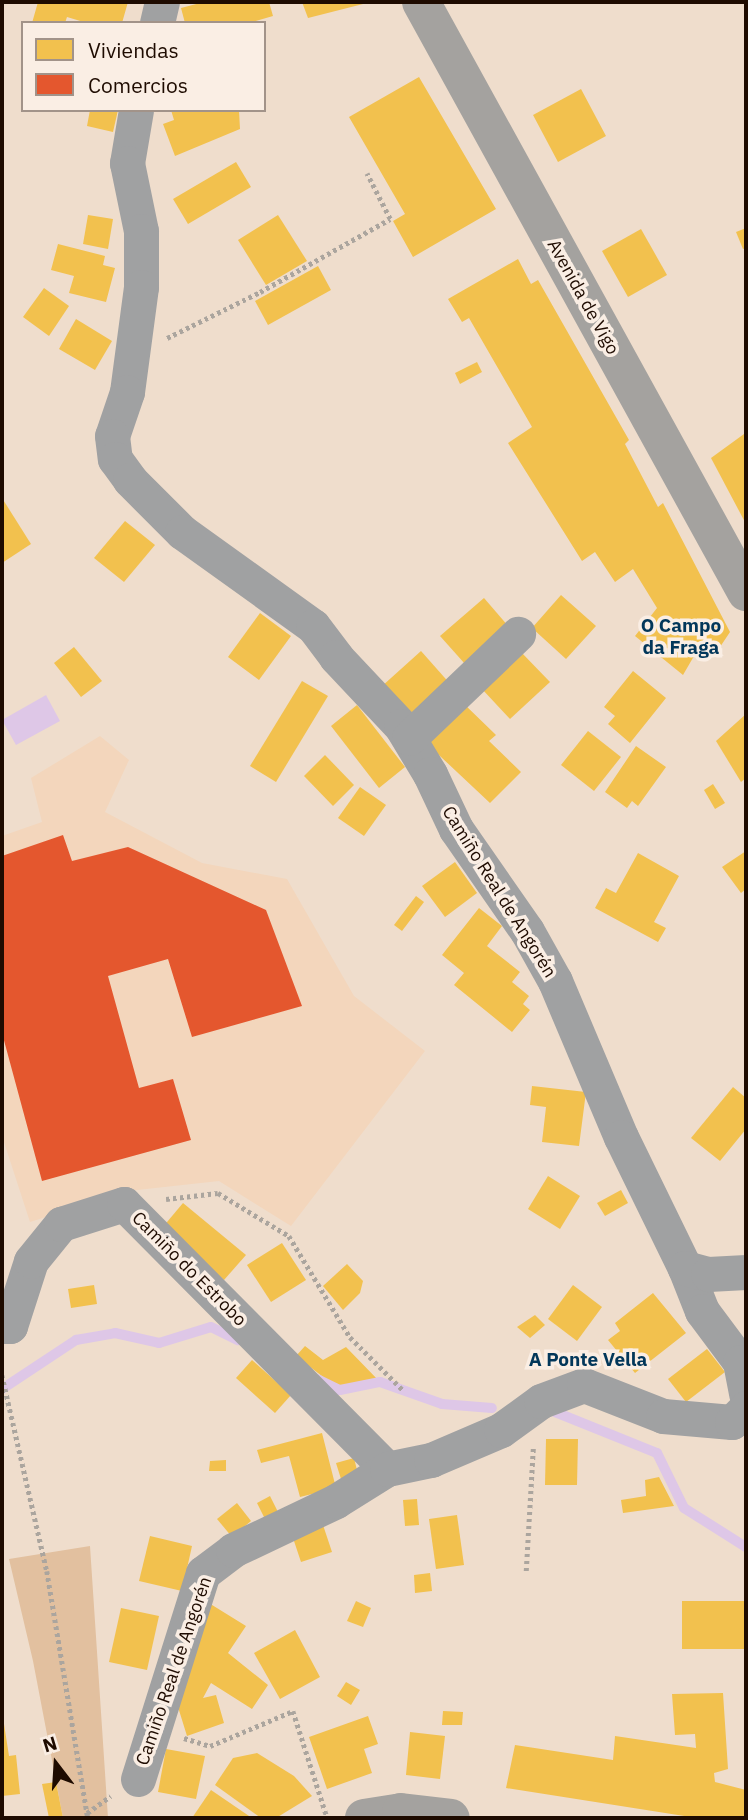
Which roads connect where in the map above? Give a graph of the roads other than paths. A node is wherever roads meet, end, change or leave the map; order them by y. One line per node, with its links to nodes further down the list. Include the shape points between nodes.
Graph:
1 (162, 2): 3 (street)
2 (421, 2): 5 (main road, Avenida de Vigo)
3 (157, 21)
4 (136, 112): 7 (street, Camiño Real de Angorén, via 127,163 141,231 141,287 127,392 112,436 115,459 182,532 313,626)
5 (746, 592)
6 (518, 634): 7 (street)
7 (409, 738): 8 (street, Camiño Real de Angorén, via 456,830 527,930 555,981 621,1137)
8 (685, 1268): 9 (street, via 708,1274); 11 (street, Camiño Real de Angorén, via 702,1311 740,1362)
9 (746, 1272)
10 (2, 1326): 13 (street, Camiño do Estrobo, via 10,1326 31,1261 61,1224 124,1204)
11 (746, 1394)
12 (746, 1408): 13 (street, Camiño Real de Angorén, via 732,1422 663,1416 584,1385 536,1405 501,1430 431,1460)
13 (387, 1469): 14 (street, Camiño Real de Angorén, via 335,1501 233,1550 204,1573)
14 (138, 1779)
15 (364, 1818): 16 (main road, via 401,1812)
16 (451, 1818)

